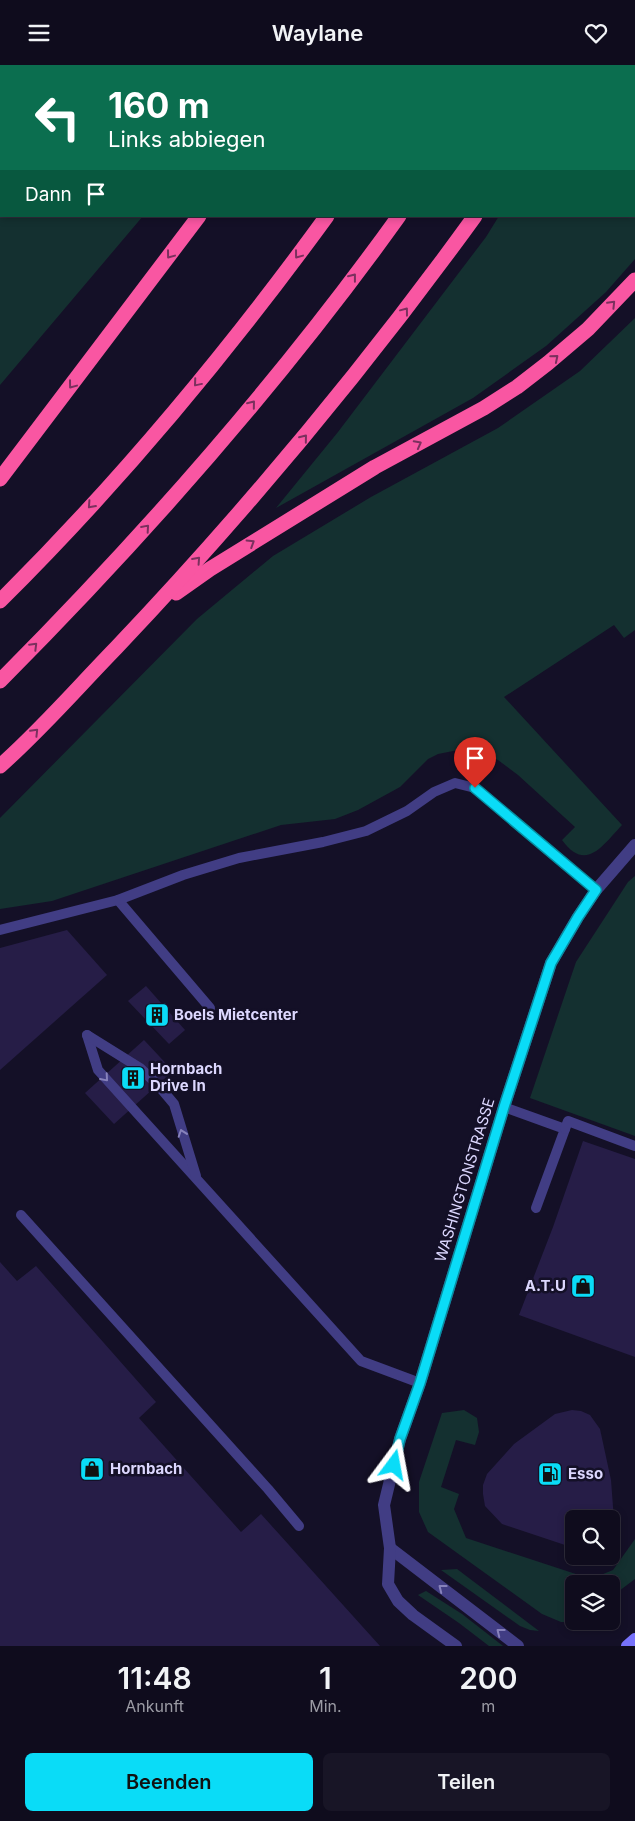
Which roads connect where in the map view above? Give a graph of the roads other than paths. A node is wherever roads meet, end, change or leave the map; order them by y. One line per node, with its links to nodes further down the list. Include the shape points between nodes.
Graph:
1 (198, 217): 6 (highway, one-way to 6)
2 (326, 217): 7 (highway, one-way to 7, via 229,344 157,430)
3 (398, 217): 9 (highway, one-way to 3, via 141,533 224,438)
4 (473, 217): 8 (highway, one-way to 4, via 226,529 371,355)
5 (635, 280): 8 (highway, one-way to 5, via 374,467 517,387 588,329)
6 (0, 479)
7 (0, 601)
8 (152, 609): 10 (highway, one-way to 8)
9 (0, 681)
10 (0, 767)
11 (635, 845): 12 (street, WASHINGTONSTRASSE)
12 (596, 890): 13 (lane, via 475,788 455,783 366,831 239,858); 16 (street, WASHINGTONSTRASSE, via 551,963)
13 (118, 900): 14 (lane); 15 (lane)
14 (0, 930)
15 (210, 1008)
16 (504, 1107): 17 (lane); 22 (street, WASHINGTONSTRASSE)
17 (565, 1129): 18 (lane, via 568,1121); 20 (lane)
18 (635, 1146)
19 (197, 1179): 19 (lane, one-way to 19, via 174,1104 140,1068 87,1035 98,1070); 22 (lane, via 361,1361)
20 (536, 1208)
21 (21, 1215): 23 (lane)
22 (420, 1383): 24 (street, WASHINGTONSTRASSE, via 400,1439 384,1505)
23 (299, 1526)
24 (390, 1548): 26 (street, WASHINGTONSTRASSE, via 388,1584 398,1601); 27 (street, one-way to 24)
25 (635, 1639): 28 (main road)
26 (456, 1646)
27 (518, 1646)
28 (627, 1646)

